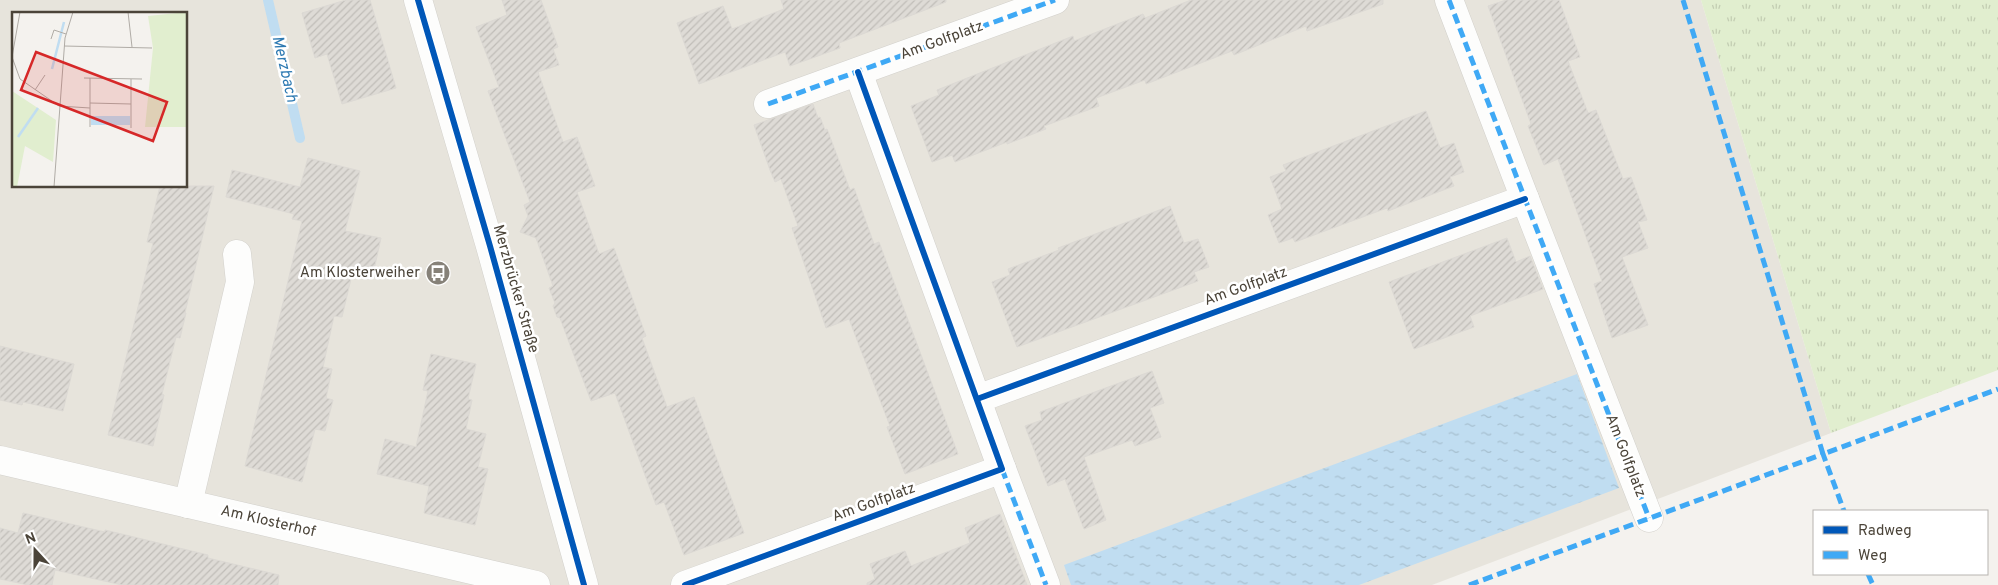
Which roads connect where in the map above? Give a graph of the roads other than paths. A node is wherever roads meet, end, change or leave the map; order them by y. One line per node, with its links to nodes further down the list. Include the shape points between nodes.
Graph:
1 (418, 0): 14 (street, Merzbrücker Straße)
2 (1054, 0): 4 (street, Am Golfplatz)
3 (1449, 0): 6 (street, Am Golfplatz)
4 (858, 72): 5 (street, Am Golfplatz); 8 (street)
5 (768, 104)
6 (1524, 199): 8 (street, Am Golfplatz); 12 (street, Am Golfplatz)
7 (237, 254): 11 (street, via 240,282)
8 (977, 399): 10 (street)
9 (0, 460): 11 (street, Am Klosterhof)
10 (1002, 469): 15 (street, Am Golfplatz); 16 (street)
11 (188, 504): 13 (street, Am Klosterhof)
12 (1649, 518)
13 (536, 585)
14 (584, 585)
15 (685, 585)
16 (1046, 585)

